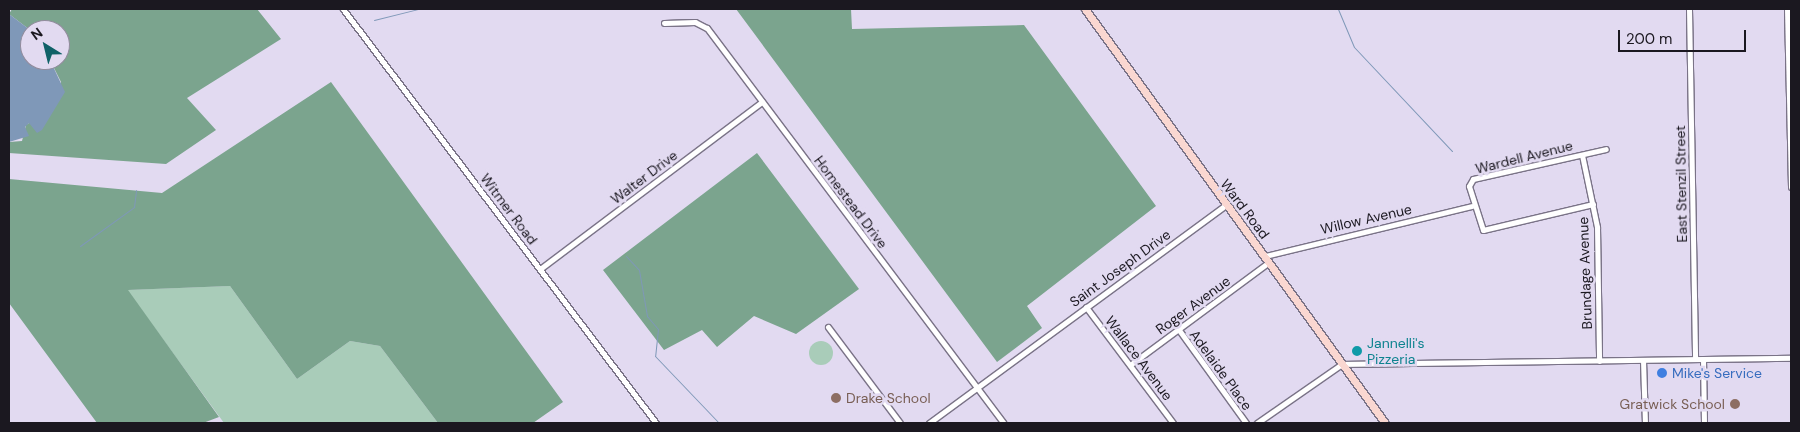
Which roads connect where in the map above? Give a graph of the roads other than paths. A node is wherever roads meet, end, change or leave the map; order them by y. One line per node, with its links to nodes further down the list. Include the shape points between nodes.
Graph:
1 (343, 9): 14 (street, Witmer Road)
2 (1085, 9): 11 (main road, Ward Road)
3 (1689, 9): 19 (street, East Stenzil Street)
4 (1787, 9): 9 (street)
5 (664, 23): 6 (street, Homestead Drive, via 695,22 706,28)
6 (762, 102): 14 (street, Walter Drive); 25 (street, Homestead Drive)
7 (1606, 149): 8 (street, Wardell Avenue)
8 (1582, 155): 10 (street, Brundage Avenue); 12 (street, Wardell Avenue, via 1473,179 1469,186)
9 (1791, 187)
10 (1593, 204): 12 (street, via 1483,230); 21 (street, Brundage Avenue)
11 (1226, 205): 13 (main road, Ward Road); 15 (street, Saint Joseph Drive)
12 (1472, 206): 13 (street, Willow Avenue)
13 (1267, 259): 17 (street, Roger Avenue); 23 (main road, Ward Road)
14 (540, 269): 26 (street, Witmer Road)
15 (1086, 307): 24 (street, Wallace Avenue); 25 (street, Saint Joseph Drive)
16 (828, 327): 27 (street)
17 (1179, 330): 24 (street, Roger Avenue); 31 (street, Adelaide Place)
18 (1791, 358): 20 (street)
19 (1695, 359): 20 (street); 22 (street)
20 (1703, 359): 35 (street)
21 (1599, 360): 22 (street); 23 (street)
22 (1643, 360): 34 (street)
23 (1342, 364): 32 (street); 33 (main road, Ward Road)
24 (1130, 365): 30 (street, Wallace Avenue)
25 (977, 386): 28 (street, Saint Joseph Drive); 29 (street, Homestead Drive)
26 (656, 423)
27 (900, 423)
28 (929, 423)
29 (1004, 423)
30 (1173, 423)
31 (1246, 423)
32 (1257, 423)
33 (1386, 423)
34 (1645, 423)
35 (1704, 423)

